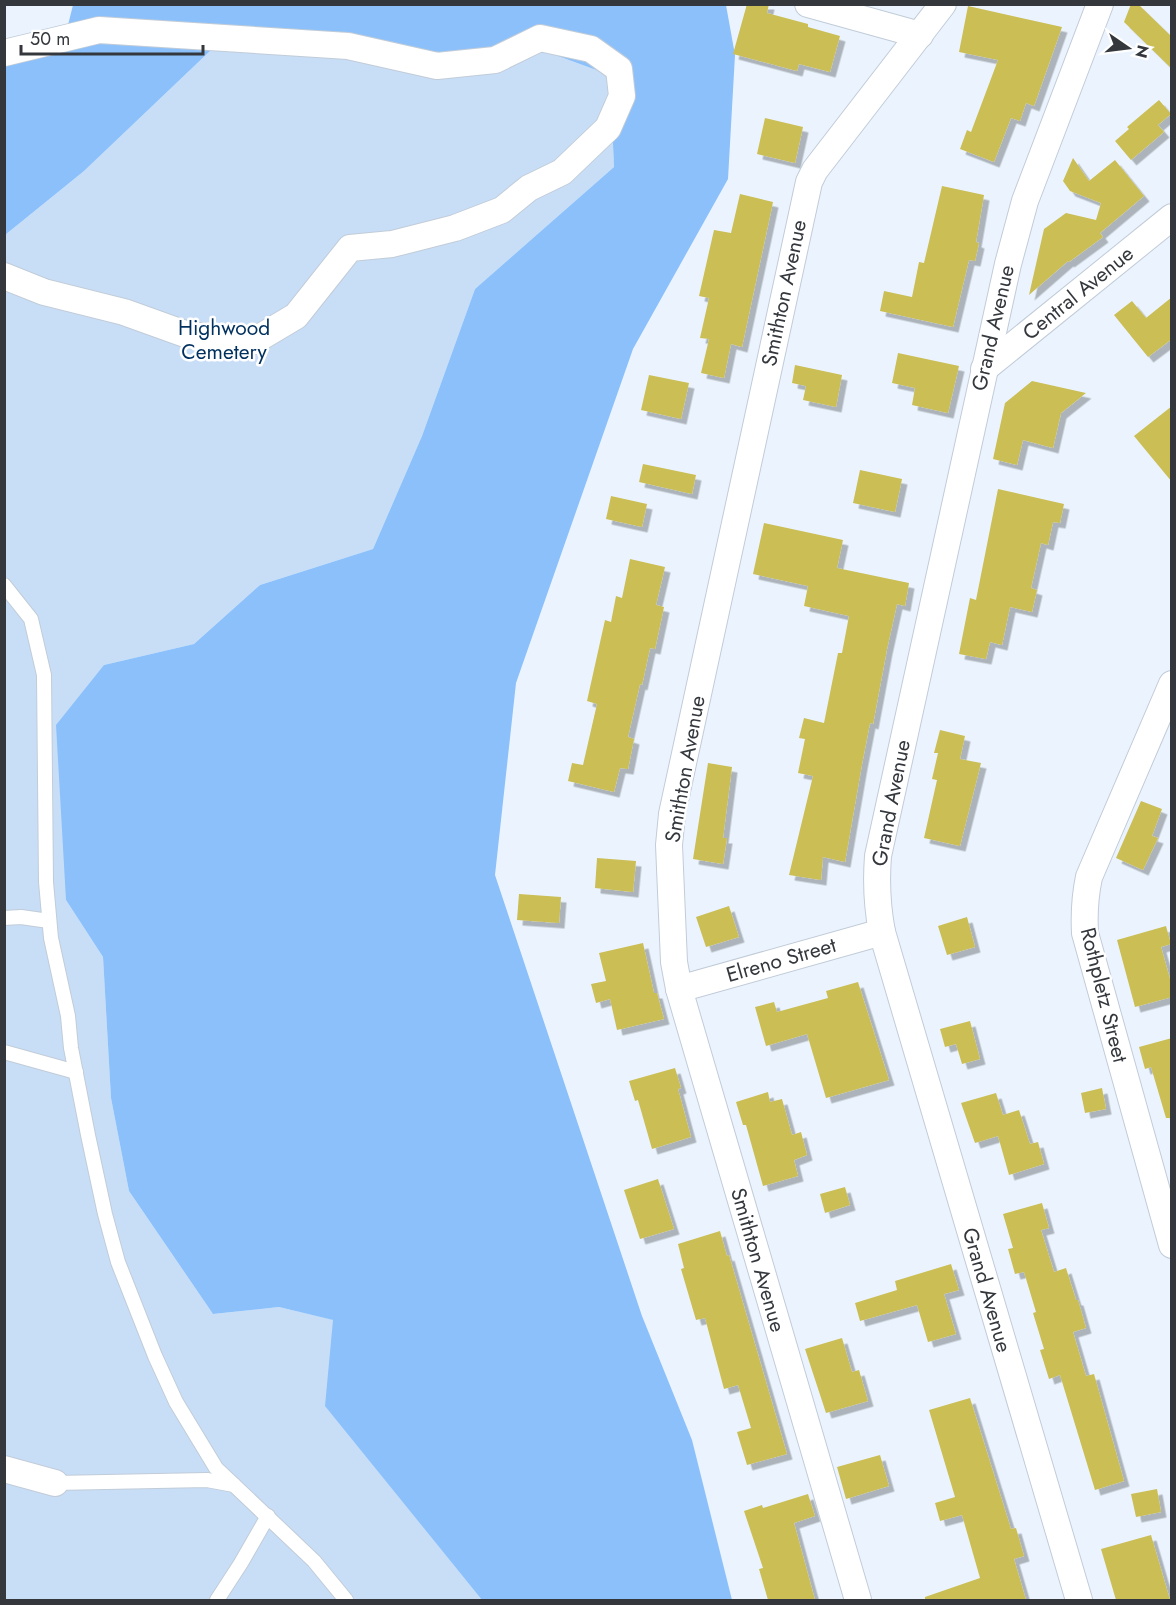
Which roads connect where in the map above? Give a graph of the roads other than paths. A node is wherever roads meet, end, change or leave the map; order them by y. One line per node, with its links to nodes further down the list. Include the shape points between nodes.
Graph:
1 (808, 4): 4 (street)
2 (943, 4): 4 (street, Smithton Avenue)
3 (1100, 4): 8 (street, Grand Avenue, via 1025,201)
4 (920, 35): 14 (street, Smithton Avenue, via 815,170 805,195 672,814 669,845)
5 (4, 53): 7 (street, via 99,30 348,46 437,66 495,60 540,38 591,49 619,69 622,96 608,128 562,172 529,188 502,210 455,228 392,244 350,248 296,316 254,341 188,335 124,312 44,292)
6 (1172, 217): 8 (street, Central Avenue)
7 (4, 276)
8 (984, 369): 13 (street, Grand Avenue, via 878,856 877,905)
9 (4, 585): 12 (lane, via 31,619 44,675)
10 (1172, 684): 17 (street, Rothpletz Street, via 1089,877 1084,916 1085,933)
11 (4, 918): 12 (lane)
12 (49, 921): 16 (lane)
13 (882, 932): 14 (street, Elreno Street); 25 (street, Grand Avenue)
14 (679, 989): 24 (street, Smithton Avenue)
15 (4, 1052): 16 (lane)
16 (76, 1072): 20 (lane, via 105,1214 132,1300 176,1402 216,1468)
17 (1172, 1245)
18 (4, 1469): 19 (street)
19 (55, 1483): 20 (lane, via 207,1480)
20 (234, 1485): 21 (lane)
21 (268, 1516): 22 (lane); 23 (lane, via 314,1561)
22 (217, 1600)
23 (346, 1600)
24 (858, 1600)
25 (1079, 1600)

